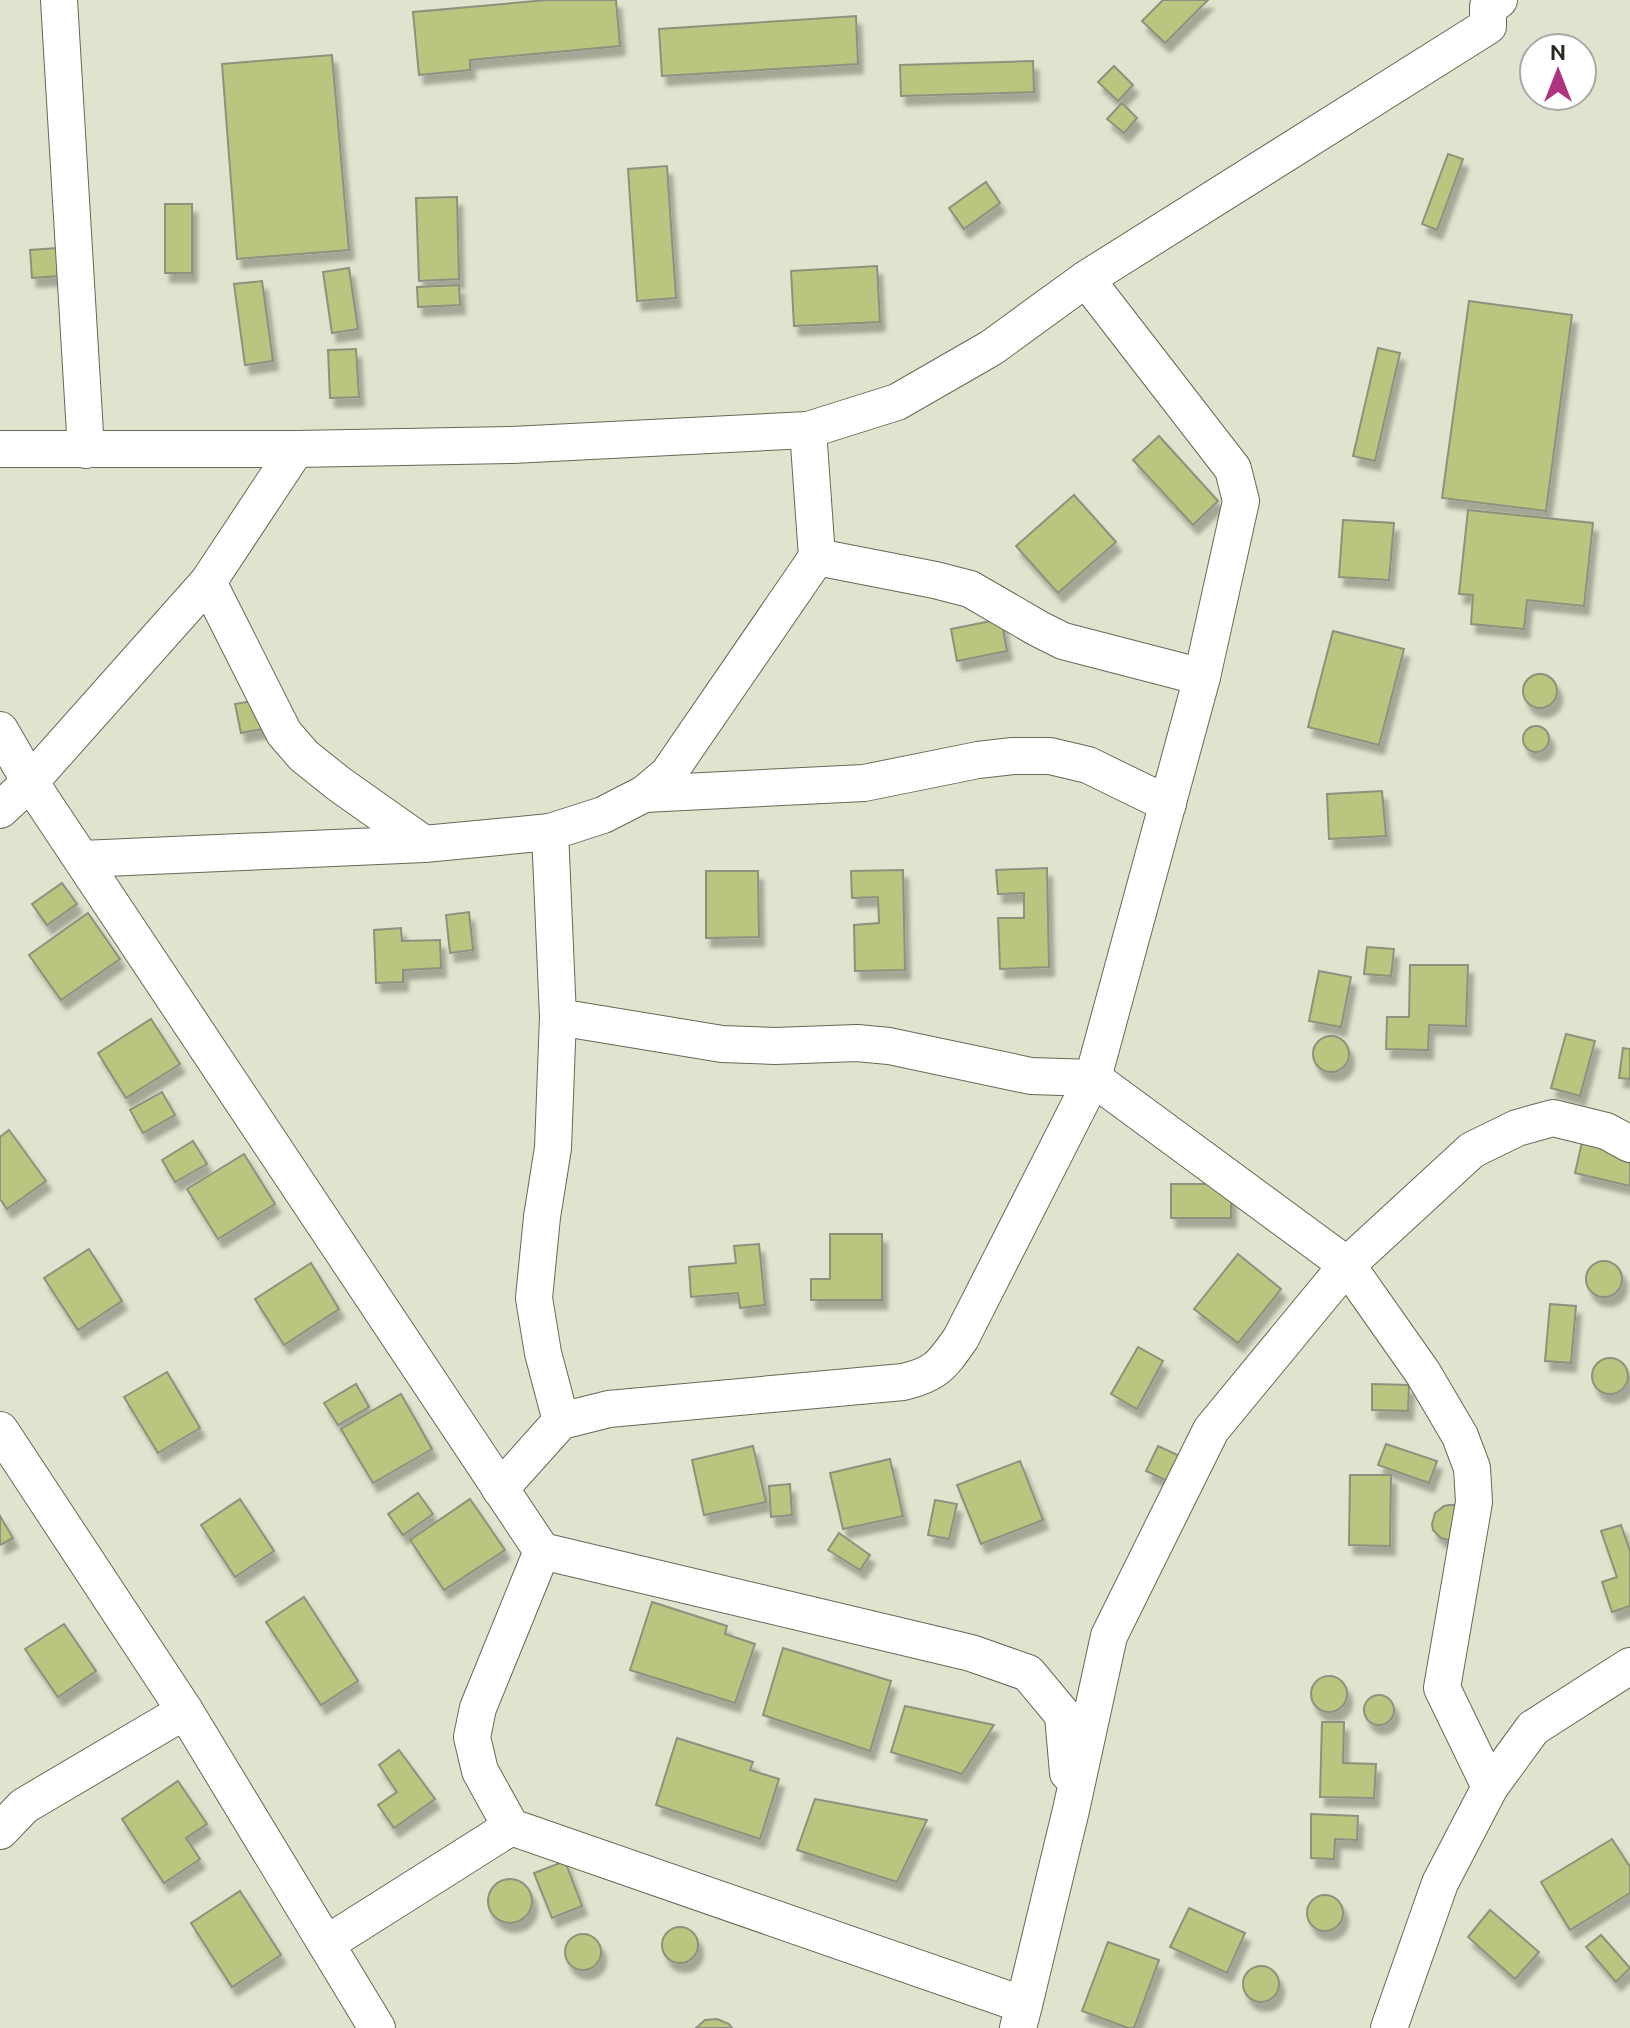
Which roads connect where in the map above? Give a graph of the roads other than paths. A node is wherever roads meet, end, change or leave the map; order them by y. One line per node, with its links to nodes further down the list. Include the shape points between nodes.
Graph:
1 (59, 0): 7 (street)
2 (1491, 2): 3 (street, via 1488,26)
3 (1086, 279): 4 (street, via 991,348 897,402); 10 (street, via 1233,469 1241,501)
4 (808, 430): 6 (street, via 512,445); 8 (street)
5 (0, 449): 7 (street)
6 (296, 449): 7 (street); 9 (street)
7 (86, 450)
8 (817, 557): 10 (street, via 970,589 1063,641); 13 (street, via 668,774)
9 (208, 582): 12 (street); 17 (street, via 284,733 327,775)
10 (1202, 677): 14 (street)
11 (0, 730): 12 (street)
12 (30, 782): 15 (street); 18 (street)
13 (644, 794): 14 (street, via 864,783 978,760 1050,756 1088,765); 16 (street, via 603,815)
14 (1168, 804): 20 (street)
15 (0, 810)
16 (550, 832): 17 (street); 19 (street)
17 (424, 844): 18 (street)
18 (82, 859): 25 (street)
19 (558, 1017): 20 (street, via 722,1044 889,1046 1031,1076); 23 (street, via 553,1148 534,1298)
20 (1093, 1078): 22 (street); 23 (street, via 961,1338 925,1377 609,1409)
21 (1630, 1144): 22 (street, via 1606,1131 1553,1118 1517,1128 1472,1150)
22 (1347, 1265): 29 (street, via 1423,1373 1460,1436 1472,1468 1474,1502 1442,1688); 30 (street, via 1211,1430 1109,1636)
23 (561, 1421): 25 (street)
24 (0, 1430): 28 (street)
25 (500, 1489): 26 (street)
26 (542, 1551): 30 (street, via 971,1653 1028,1673 1063,1715); 31 (street, via 478,1708 472,1737 480,1771)
27 (1630, 1666): 29 (street, via 1533,1728)
28 (185, 1711): 32 (street, via 24,1806); 33 (street)
29 (1490, 1787): 36 (street, via 1440,1883)
30 (1071, 1810): 34 (street)
31 (511, 1827): 33 (street); 34 (street)
32 (0, 1831)
33 (326, 1944): 35 (street)
34 (1021, 2017)
35 (377, 2028)
36 (1389, 2028)

